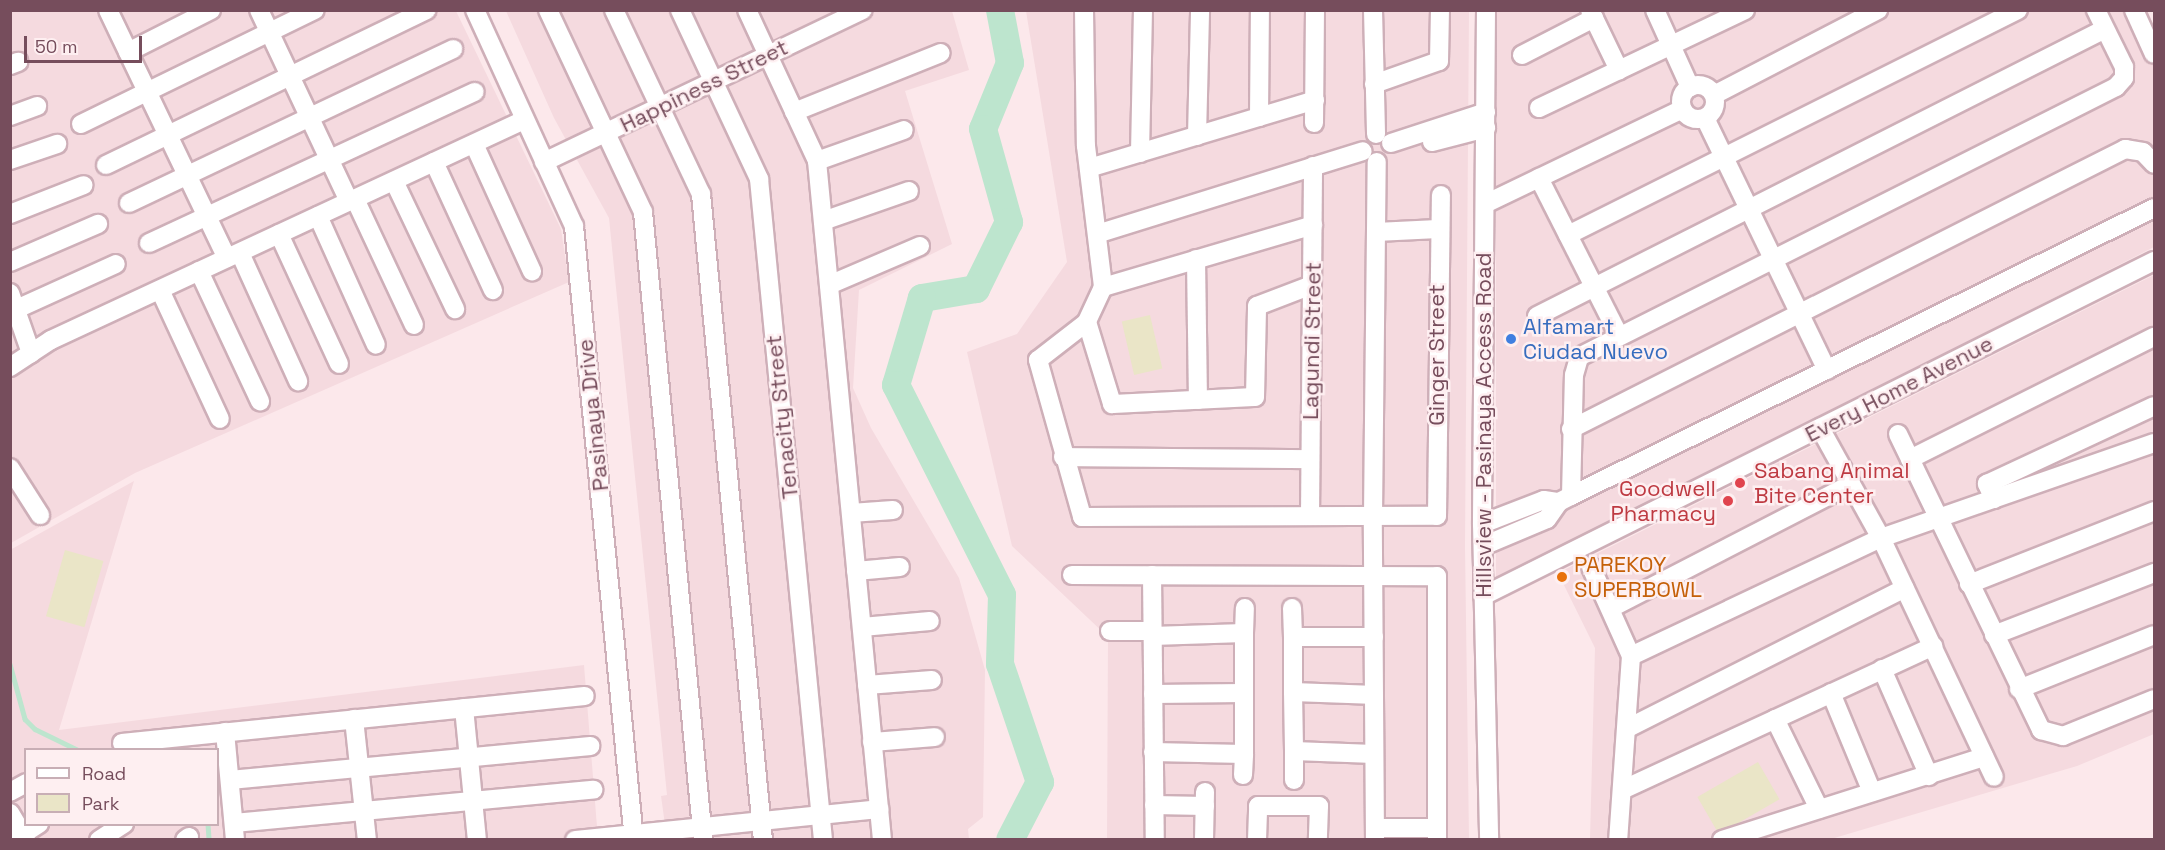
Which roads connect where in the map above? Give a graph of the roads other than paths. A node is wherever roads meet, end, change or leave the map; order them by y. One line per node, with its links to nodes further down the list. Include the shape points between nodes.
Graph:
1 (108, 10): 32 (street)
2 (211, 10): 32 (street)
3 (259, 10): 29 (street)
4 (315, 10): 29 (street)
5 (426, 10): 38 (street)
6 (475, 10): 55 (street, Pasinaya Drive)
7 (548, 10): 60 (street)
8 (614, 10): 47 (street)
9 (680, 10): 39 (street, Tenacity Street)
10 (747, 10): 35 (street)
11 (863, 10): 35 (street, Happiness Street)
12 (1084, 10): 76 (street)
13 (1143, 10): 66 (street)
14 (1200, 10): 62 (street)
15 (1260, 10): 53 (street)
16 (1373, 10): 40 (street)
17 (1440, 10): 40 (street, via 1439,61)
18 (1486, 10): 56 (street, Hillsview - Pasinaya Access Road)
19 (1655, 10): 30 (street)
20 (1745, 10): 27 (street)
21 (1878, 10): 44 (street)
22 (2018, 10): 69 (street)
23 (2096, 10): 28 (street)
24 (2134, 10): 34 (street)
25 (1315, 11): 45 (street)
26 (1592, 14): 36 (street); 37 (street)
27 (1718, 16): 30 (street)
28 (2105, 29): 87 (street); 103 (street, via 2124,67 2124,78 2116,87)
29 (271, 32): 38 (street); 43 (street)
30 (1671, 45): 37 (street); 41 (street)
31 (453, 49): 52 (street)
32 (128, 52): 43 (street)
33 (940, 53): 50 (street)
34 (2154, 54)
35 (768, 55): 39 (street, Happiness Street); 50 (street)
36 (1522, 56)
37 (1619, 70): 48 (street)
38 (291, 76): 52 (street); 61 (street)
39 (713, 81): 47 (street, Happiness Street); 221 (street, Tenacity Street, via 759,179)
40 (1374, 84): 65 (street)
41 (1690, 87): 44 (street, via 1703,86); 49 (street, via 1681,99)
42 (475, 92): 67 (street)
43 (148, 93): 58 (street); 61 (street)
44 (1714, 94): 54 (street, via 1714,108)
45 (1315, 100): 53 (street); 57 (street)
46 (37, 106): 51 (street)
47 (659, 107): 60 (street, Happiness Street); 222 (street, via 701,194)
48 (1539, 108)
49 (1682, 109): 54 (street, via 1689,117); 78 (street)
50 (795, 112): 70 (street)
51 (10, 116)
52 (310, 116): 67 (street); 77 (street)
53 (1259, 117): 62 (street)
54 (1705, 118): 69 (street)
55 (524, 120): 64 (street); 72 (street, Pasinaya Drive)
56 (1486, 120): 65 (street); 85 (street, Hillsview - Pasinaya Access Road)
57 (1314, 123)
58 (81, 124)
59 (904, 130): 70 (street)
60 (606, 132): 72 (street, Happiness Street); 226 (street, via 642,212)
61 (170, 135): 74 (street); 77 (street)
62 (1197, 136): 66 (street)
63 (57, 144): 68 (street)
64 (474, 144): 71 (street); 107 (street)
65 (1380, 149): 75 (street); 95 (street)
66 (1140, 153): 76 (street)
67 (330, 159): 83 (street); 89 (street)
68 (10, 160)
69 (1725, 160): 87 (street); 98 (street)
70 (817, 161): 91 (street)
71 (434, 162): 79 (street); 114 (street)
72 (544, 162): 229 (street, Pasinaya Drive, via 574,226)
73 (2154, 164): 117 (street, via 2143,152 2125,149)
74 (106, 165)
75 (1314, 166): 93 (street, Lagundi Street); 96 (street)
76 (1089, 168): 96 (street)
77 (188, 174): 84 (street); 89 (street)
78 (1539, 178): 85 (street); 98 (street)
79 (394, 181): 83 (street); 116 (street)
80 (84, 185): 88 (street)
81 (909, 191): 91 (street)
82 (1441, 195): 94 (street, Ginger Street)
83 (352, 200): 90 (street); 120 (street)
84 (129, 203)
85 (1485, 204): 151 (street, Hillsview - Pasinaya Access Road)
86 (2154, 208): 127 (street)
87 (1749, 209): 103 (street); 112 (street)
88 (10, 214)
89 (207, 216): 99 (street); 101 (street)
90 (318, 216): 97 (street); 123 (street)
91 (823, 221): 109 (street)
92 (98, 224): 105 (street)
93 (1313, 225): 102 (street); 110 (street, Lagundi Street)
94 (1438, 229): 95 (street); 149 (street, Ginger Street, via 1437,516)
95 (1376, 232): 149 (street)
96 (1100, 233): 111 (street)
97 (279, 234): 101 (street); 125 (street)
98 (1568, 235): 112 (street)
99 (149, 243)
100 (920, 246): 109 (street)
101 (233, 256): 108 (street); 128 (street)
102 (1196, 259): 111 (street); 129 (street)
103 (1773, 259): 117 (street); 121 (street)
104 (2154, 261): 133 (street, Every Home Avenue)
105 (10, 262)
106 (116, 264): 115 (street)
107 (532, 271)
108 (199, 272): 113 (street); 130 (street)
109 (829, 285): 146 (street)
110 (1312, 285): 129 (street, via 1257,306 1255,397); 138 (street, Lagundi Street)
111 (1103, 287): 119 (street)
112 (1594, 287): 118 (street); 121 (street)
113 (160, 290): 124 (street); 132 (street)
114 (493, 290)
115 (12, 304): 124 (street)
116 (454, 309)
117 (1799, 313): 127 (street); 134 (street)
118 (1537, 316)
119 (1087, 322): 129 (street, via 1112,404); 137 (street, via 1038,360)
120 (414, 325)
121 (1619, 336): 134 (street, via 1576,361)
122 (2154, 337): 139 (street)
123 (376, 345)
124 (31, 353): 126 (street)
125 (339, 364)
126 (10, 366)
127 (1827, 370): 142 (street)
128 (298, 381)
129 (1198, 400)
130 (260, 401)
131 (2154, 406): 143 (street, via 1987,484)
132 (220, 419)
133 (1820, 428): 141 (street); 163 (street, Every Home Avenue)
134 (1571, 429): 142 (street)
135 (1898, 435): 139 (street)
136 (2154, 443): 143 (street)
137 (1063, 457): 138 (street); 148 (street, via 1082,517)
138 (1310, 459): 148 (street, Lagundi Street)
139 (1910, 459): 150 (street)
140 (10, 468): 147 (street)
141 (1851, 484): 152 (street); 166 (street)
142 (1565, 499): 151 (street, via 1544,500); 153 (street, via 1547,519)
143 (1994, 499): 150 (street)
144 (893, 510): 146 (street)
145 (2154, 511): 161 (street)
146 (851, 513): 156 (street)
147 (40, 514)
148 (1310, 516): 149 (street)
149 (1373, 516): 160 (street)
150 (1938, 519): 152 (street); 161 (street)
151 (1482, 524): 153 (street, Hillsview - Pasinaya Access Road)
152 (1881, 538): 162 (street); 177 (street)
153 (1483, 546): 163 (street, Hillsview - Pasinaya Access Road)
154 (900, 567): 156 (street)
155 (1591, 567): 166 (street)
156 (856, 571): 168 (street)
157 (2154, 573): 172 (street)
158 (1072, 574): 159 (street)
159 (1152, 575): 160 (street); 170 (street)
160 (1373, 576): 175 (street); 228 (street, via 1437,576)
161 (1969, 584): 172 (street)
162 (1905, 588): 176 (street); 192 (street)
163 (1483, 596): 242 (street, Hillsview - Pasinaya Access Road)
164 (1245, 608): 171 (street)
165 (1292, 608): 174 (street)
166 (1611, 608): 177 (street)
167 (930, 621): 168 (street)
168 (862, 627): 180 (street)
169 (1110, 631): 170 (street)
170 (1152, 633): 171 (street); 185 (street)
171 (1244, 633): 183 (street)
172 (1994, 635): 181 (street)
173 (2154, 635): 181 (street)
174 (1293, 637): 175 (street); 182 (street)
175 (1374, 637): 186 (street)
176 (1933, 646): 178 (street); 202 (street)
177 (1631, 656): 192 (street)
178 (1882, 669): 184 (street); 206 (street)
179 (932, 681): 180 (street)
180 (867, 685): 195 (street)
181 (2019, 689): 188 (street, via 2041,730 2055,736)
182 (1293, 692): 186 (street); 198 (street)
183 (1244, 693): 185 (street); 200 (street)
184 (1831, 693): 191 (street); 214 (street)
185 (1153, 694): 199 (street)
186 (1373, 694): 201 (street)
187 (585, 696): 189 (street)
188 (2154, 699)
189 (464, 708): 190 (street); 203 (street)
190 (354, 719): 193 (street); 204 (street)
191 (1775, 719): 212 (street); 218 (street)
192 (1628, 728): 212 (street)
193 (225, 732): 196 (street); 208 (street)
194 (935, 737): 195 (street)
195 (872, 742): 217 (street)
196 (123, 743)
197 (590, 746): 203 (street)
198 (1294, 751): 201 (street); 209 (street)
199 (1154, 752): 200 (street); 216 (street)
200 (1244, 754): 205 (street)
201 (1374, 754): 227 (street)
202 (1984, 757): 206 (street); 207 (street)
203 (469, 758): 204 (street); 215 (street)
204 (360, 768): 208 (street); 219 (street)
205 (1244, 775)
206 (1929, 776): 214 (street)
207 (1994, 777)
208 (230, 780): 225 (street)
209 (1294, 780)
210 (24, 784): 213 (street)
211 (593, 790): 215 (street)
212 (1622, 790): 243 (street)
213 (10, 792)
214 (1872, 792): 218 (street)
215 (473, 801): 219 (street); 233 (street)
216 (1154, 805): 238 (street); 239 (street, via 1205,799)
217 (879, 809): 221 (street); 237 (street)
218 (1819, 809): 244 (street)
219 (364, 810): 225 (street); 232 (street)
220 (10, 813): 230 (street)
221 (821, 815): 222 (street); 236 (street, Tenacity Street)
222 (761, 821): 226 (street); 235 (street)
223 (38, 826): 230 (street)
224 (122, 826): 231 (street)
225 (235, 831)
226 (702, 833): 229 (street)
227 (1375, 834): 228 (street)
228 (1437, 834)
229 (634, 837): 234 (street)
230 (21, 838)
231 (99, 840)
232 (367, 840)
233 (477, 840)
234 (575, 840)
235 (763, 840)
236 (823, 840)
237 (882, 840)
238 (1155, 840)
239 (1204, 840)
240 (1257, 840): 241 (street, via 1258,806 1318,806)
241 (1318, 840)
242 (1489, 840)
243 (1618, 840)
244 (1722, 840)

